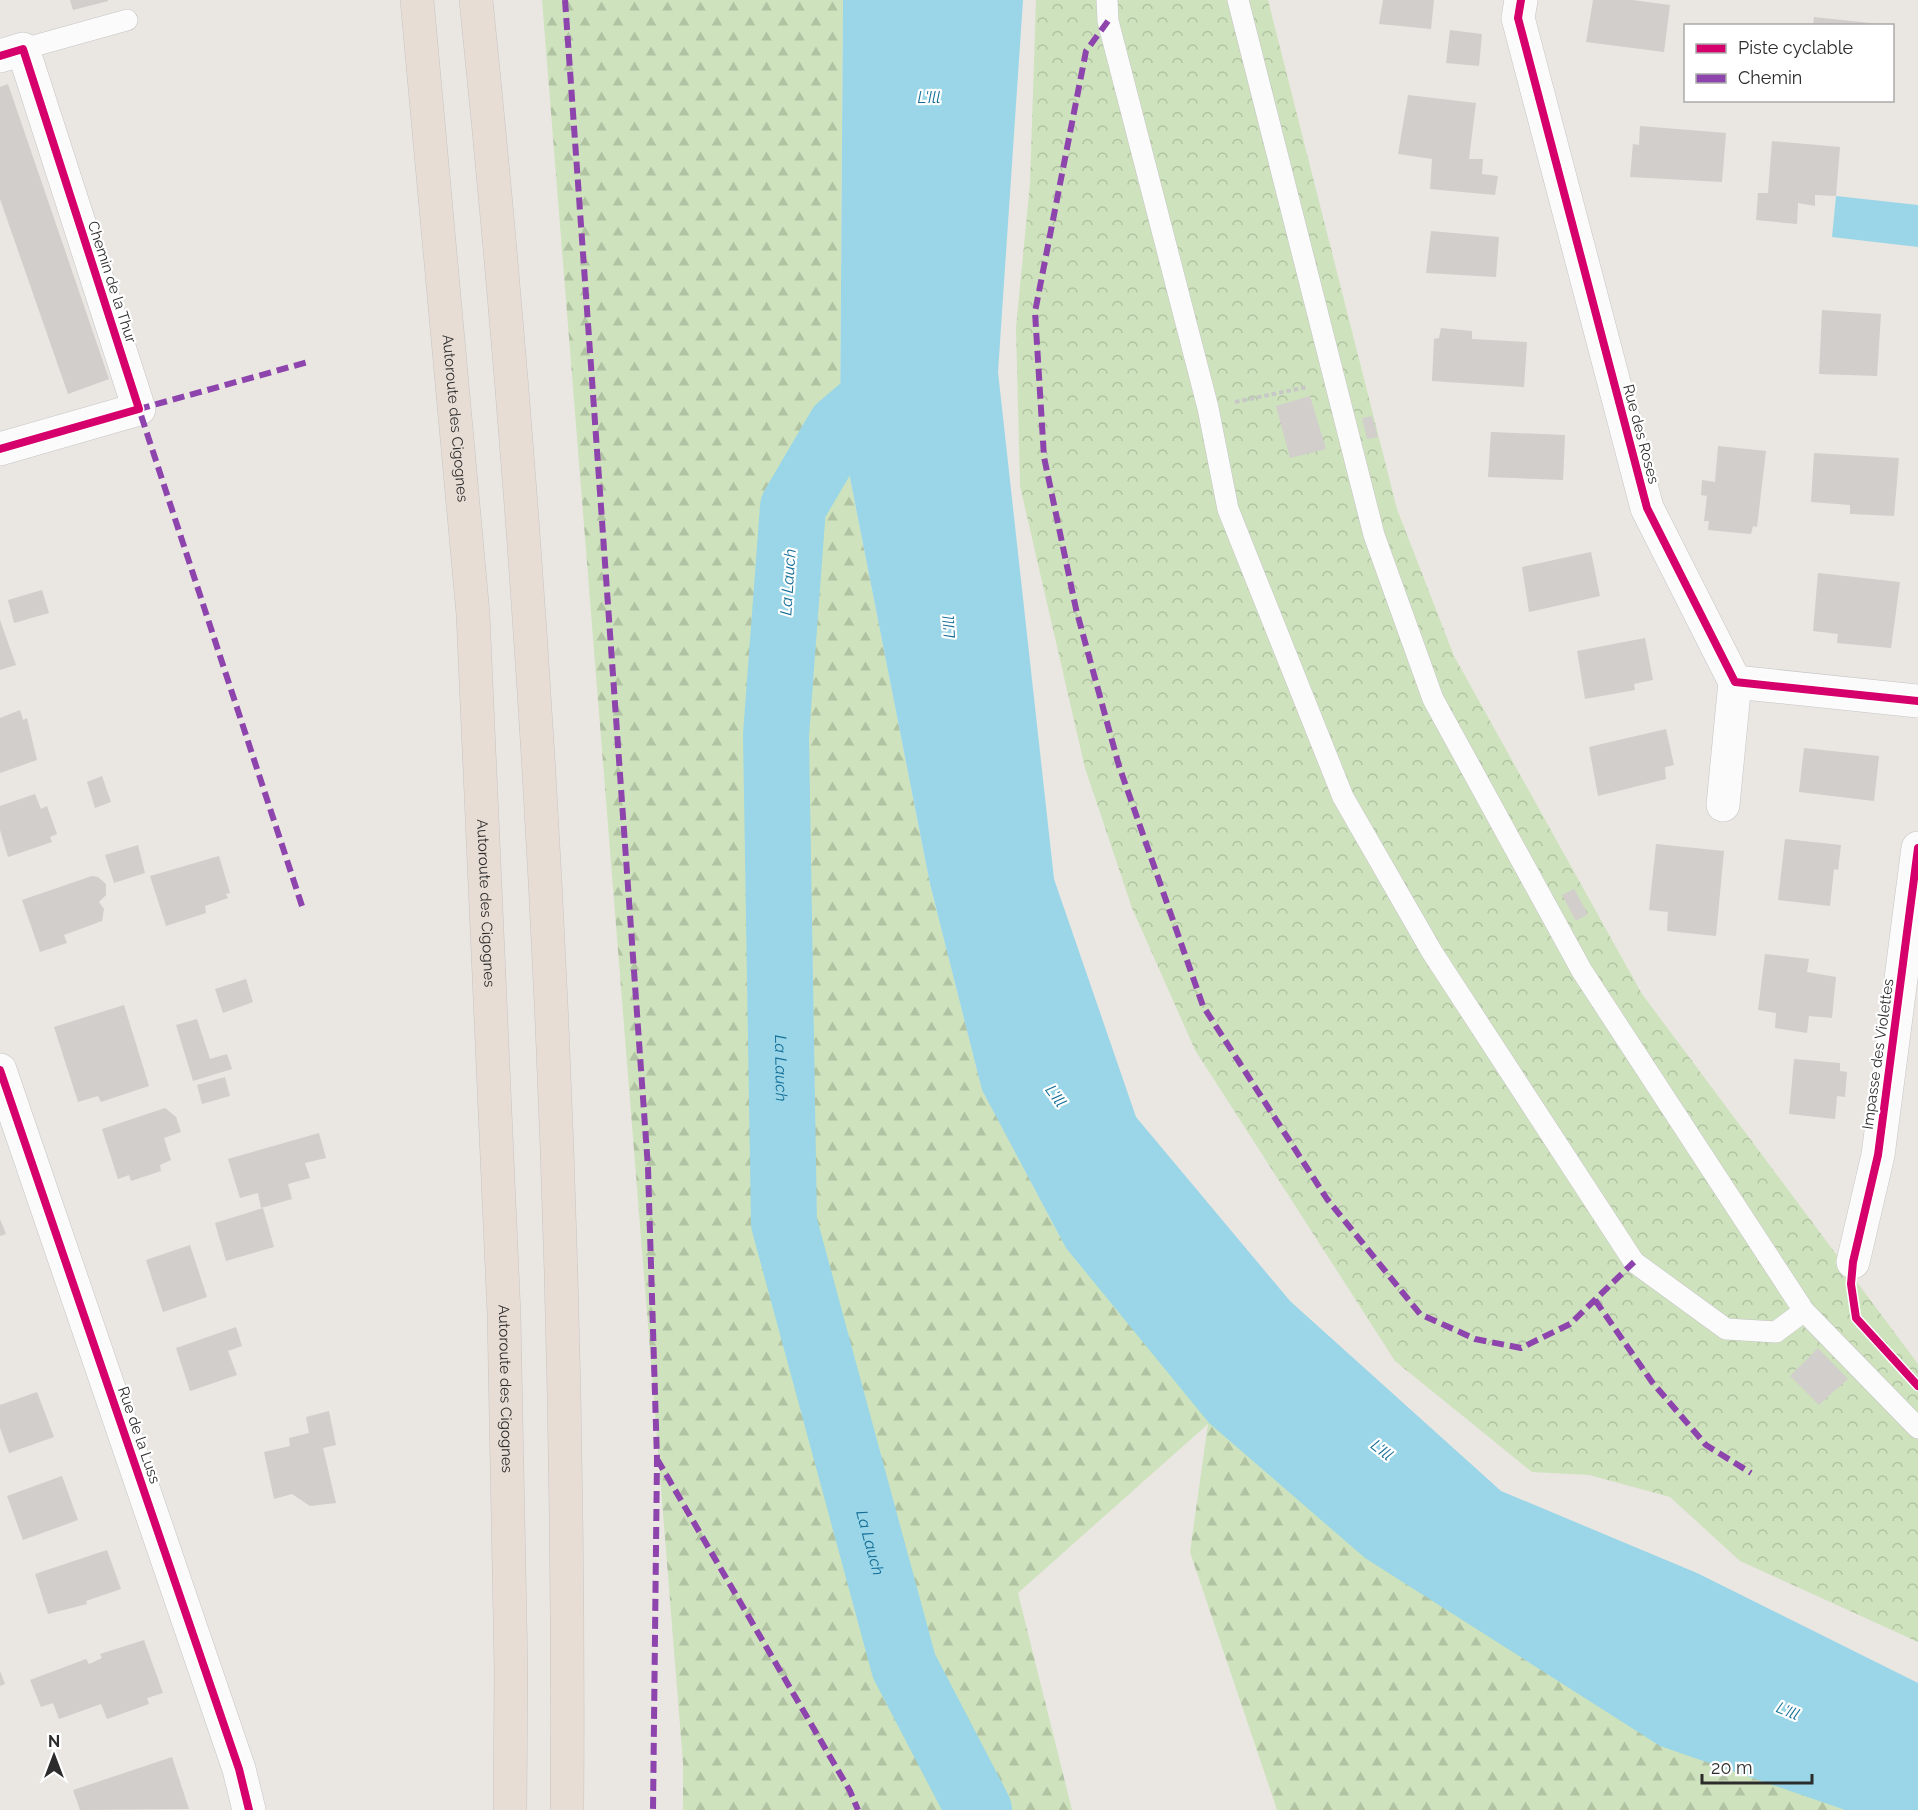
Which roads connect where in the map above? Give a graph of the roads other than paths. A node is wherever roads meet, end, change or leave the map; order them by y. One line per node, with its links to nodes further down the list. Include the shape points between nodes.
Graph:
1 (417, 0): 19 (highway, Autoroute des Cigognes, via 473,614 504,1315)
2 (476, 0): 20 (highway, via 529,613 549,963 564,1319)
3 (1107, 0): 16 (lane, via 1108,21 1208,408 1228,509 1343,796 1432,952 1634,1262 1726,1329 1776,1332)
4 (1238, 0): 16 (lane, via 1374,535 1433,699 1582,970)
5 (1521, 0): 9 (street, Rue des Roses, via 1518,18 1647,508)
6 (127, 20): 7 (lane)
7 (11, 52): 8 (street, Chemin de la Thur, via 139,409)
8 (0, 449)
9 (1735, 682): 10 (street); 11 (street)
10 (1918, 701)
11 (1723, 805)
12 (1918, 848): 13 (street, Impasse des Violettes)
13 (1912, 942): 15 (street, Impasse des Violettes, via 1878,1155)
14 (0, 1070): 18 (street, Rue de la Luss, via 239,1769)
15 (1853, 1262)
16 (1804, 1311): 17 (lane)
17 (1918, 1428)
18 (249, 1810)
19 (510, 1810)
20 (567, 1810)

